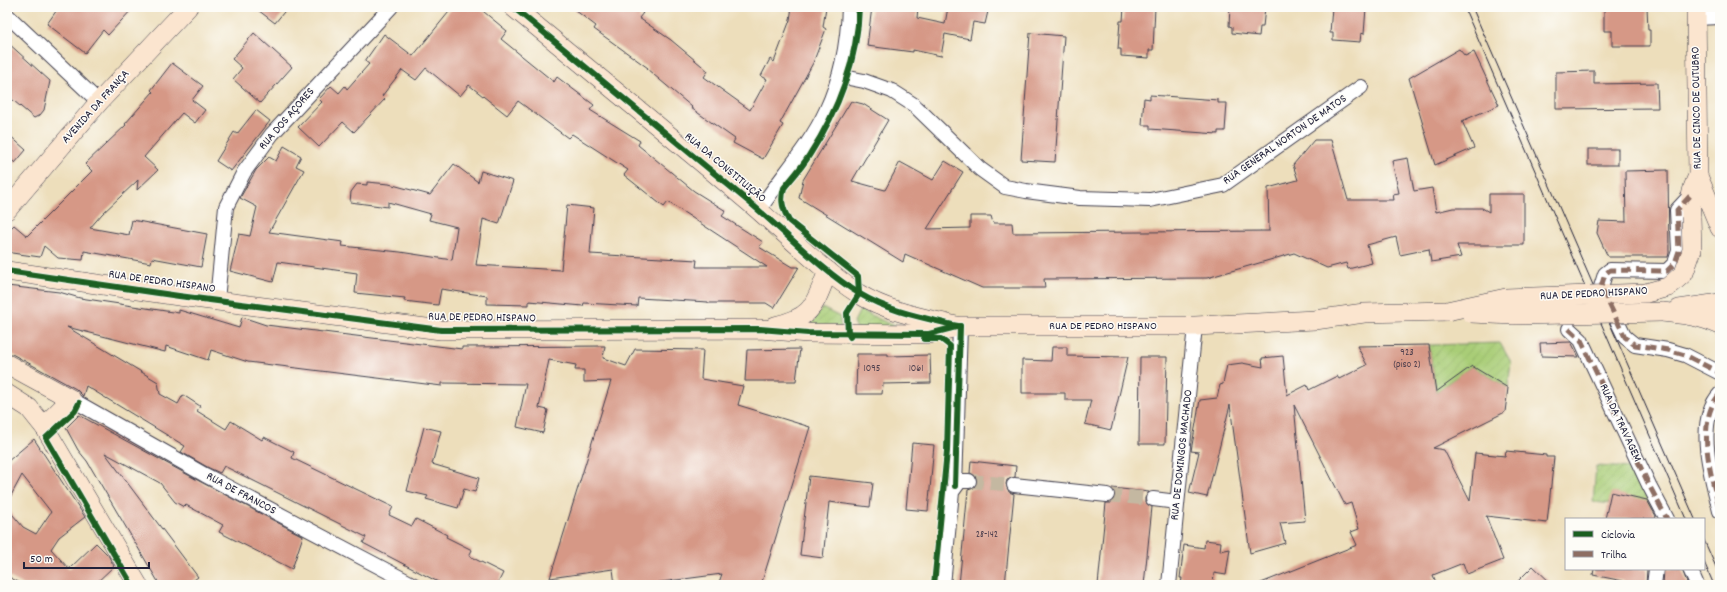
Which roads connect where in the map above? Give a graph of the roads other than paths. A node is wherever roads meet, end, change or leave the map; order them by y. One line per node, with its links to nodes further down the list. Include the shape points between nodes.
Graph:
1 (188, 7): 10 (main road, AVENIDA DA FRANÇA)
2 (391, 7): 18 (street, RUA DOS AÇORES, via 272,134 244,172 226,206)
3 (849, 7): 8 (street)
4 (517, 8): 14 (main road, RUA DA CONSTITUIÇÃO)
5 (1696, 12): 7 (street); 11 (main road, RUA DE CINCO DE OUTUBRO)
6 (7, 15): 10 (street)
7 (1720, 17)
8 (839, 76): 9 (street, RUA GENERAL NORTON DE MATOS, via 892,91 914,105 980,170 1005,186 1080,198 1150,200 1223,185); 14 (street, via 826,112 797,158)
9 (1361, 87)
10 (99, 102): 13 (main road, AVENIDA DA FRANÇA)
11 (1698, 176): 12 (main road, RUA DE PEDRO HISPANO); 15 (main road, RUA DE CINCO DE OUTUBRO)
12 (1690, 196): 20 (main road, RUA DE PEDRO HISPANO, bridge, via 1692,250 1684,273 1668,287 1646,293 1506,298); 28 (street, via 1677,210 1679,251 1675,263 1667,270 1610,270 1604,274 1601,287 1625,337 1635,345 1685,355)
13 (7, 210)
14 (759, 210): 17 (main road, RUA DA CONSTITUIÇÃO)
15 (1720, 228)
16 (8, 270): 18 (main road, RUA DE PEDRO HISPANO)
17 (828, 271): 23 (main road, RUA DA CONSTITUIÇÃO, via 859,294 884,306); 25 (main road, RUA DE PEDRO HISPANO, via 817,299 801,318)
18 (217, 300): 25 (main road, RUA DE PEDRO HISPANO, via 441,330)
19 (1720, 303): 21 (main road, RUA DE PEDRO HISPANO)
20 (1448, 311): 21 (main road, RUA DE PEDRO HISPANO, bridge, via 1513,315); 24 (main road, RUA DE PEDRO HISPANO, via 1364,313 1315,320)
21 (1662, 312): 22 (main road, via 1707,319)
22 (1720, 325)
23 (960, 326): 24 (main road, RUA DE PEDRO HISPANO); 25 (main road, RUA DE PEDRO HISPANO, via 929,334 808,334); 36 (street)
24 (1195, 326): 40 (street, RUA DE DOMINGOS MACHADO)
25 (760, 329)
26 (1569, 329): 42 (street, RUA DA TRAVAGEM, via 1581,340)
27 (7, 364): 29 (main road)
28 (1720, 373)
29 (48, 386): 32 (main road); 33 (main road, via 40,402)
30 (7, 394): 33 (main road)
31 (1720, 394): 41 (street, via 1714,400 1708,414 1707,435 1710,466)
32 (71, 399): 34 (main road); 46 (street, RUA DE FRANCOS, via 205,475)
33 (29, 408): 34 (main road)
34 (45, 428): 45 (main road)
35 (969, 481): 36 (street, via 960,482)
36 (955, 486): 47 (street, via 952,492)
37 (1014, 486): 38 (street)
38 (1107, 495)
39 (1153, 499): 40 (street)
40 (1177, 502): 48 (street, RUA DE DOMINGOS MACHADO)
41 (1720, 511)
42 (1666, 518)
43 (1656, 570): 49 (street)
44 (1690, 570): 50 (street)
45 (138, 585)
46 (414, 585)
47 (943, 585)
48 (1169, 585)
49 (1654, 585)
50 (1697, 585)

